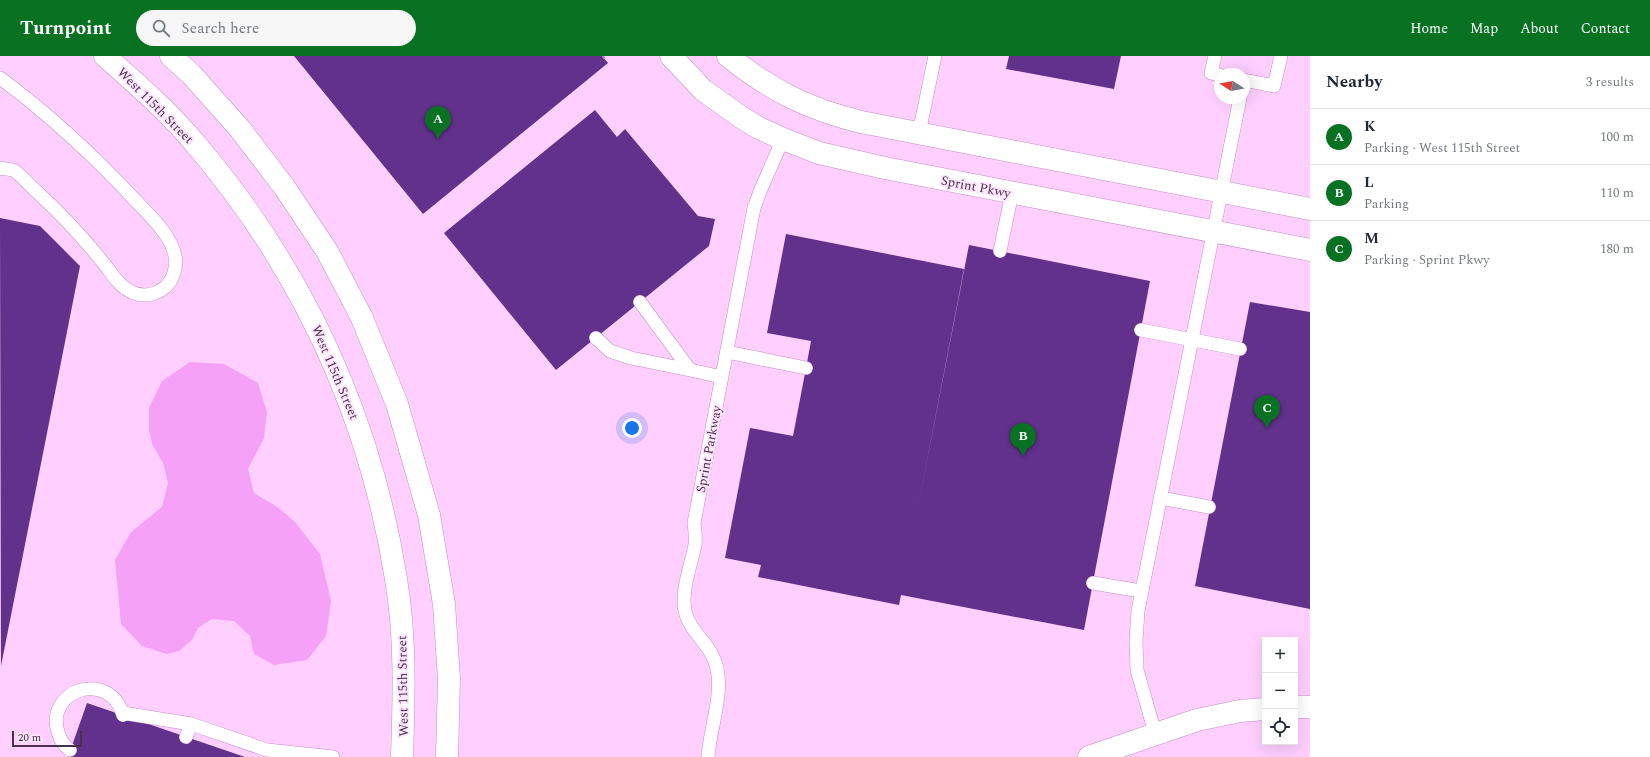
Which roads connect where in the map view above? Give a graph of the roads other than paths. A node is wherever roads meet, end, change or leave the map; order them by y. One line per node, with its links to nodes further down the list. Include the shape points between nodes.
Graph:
1 (105, 56): 43 (street, West 115th Street, via 151,97 198,147 243,204 307,305 340,376 363,438 382,502 397,580 403,654)
2 (171, 56): 44 (street, via 191,74 240,129 285,188 327,251 362,318 397,404 429,515 444,604 449,679)
3 (671, 56): 13 (street, Sprint Pkwy, via 703,90 741,117)
4 (728, 56): 12 (street, via 760,81 796,101 832,114)
5 (935, 56): 12 (lane)
6 (1215, 56): 8 (lane, via 1211,73)
7 (1281, 56): 10 (lane, via 1274,86)
8 (1214, 74)
9 (0, 78): 14 (lane, via 75,139 112,175 164,233 176,256 176,270 170,282 154,294 143,296 130,292 58,211 14,170)
10 (1250, 81)
11 (1239, 104): 15 (lane)
12 (919, 133): 15 (street)
13 (783, 139): 16 (street, Sprint Pkwy, via 819,153); 26 (lane, Sprint Parkway, via 754,208)
14 (0, 168)
15 (1220, 192): 17 (street); 18 (lane)
16 (1012, 193): 18 (street, Sprint Pkwy); 20 (lane)
17 (1310, 209)
18 (1212, 231): 19 (street, Sprint Pkwy); 24 (lane)
19 (1310, 250)
20 (1000, 252)
21 (640, 302): 28 (lane)
22 (1141, 330): 24 (lane)
23 (596, 338): 28 (lane, via 610,351)
24 (1191, 340): 25 (lane); 30 (lane)
25 (1240, 349)
26 (727, 352): 27 (lane); 29 (lane, Sprint Parkway)
27 (806, 368)
28 (690, 370): 29 (lane)
29 (722, 377): 45 (lane, Sprint Parkway, via 694,523 695,542 685,589 685,610 692,629 712,654 718,671 718,690)
30 (1160, 498): 31 (lane); 33 (lane)
31 (1209, 507)
32 (1093, 583): 33 (lane)
33 (1142, 591): 38 (lane, via 1136,641 1137,670)
34 (1298, 707): 35 (street)
35 (1310, 707)
36 (1262, 709): 38 (street, via 1196,720)
37 (191, 724): 39 (lane); 40 (lane, via 123,714 117,701 111,696 99,689 84,689 71,694 61,705 57,716 60,739); 41 (lane)
38 (1155, 734): 46 (street)
39 (186, 737)
40 (70, 750)
41 (256, 752): 42 (lane, via 274,751)
42 (333, 757)
43 (402, 757)
44 (447, 757)
45 (708, 757)
46 (1089, 757)

